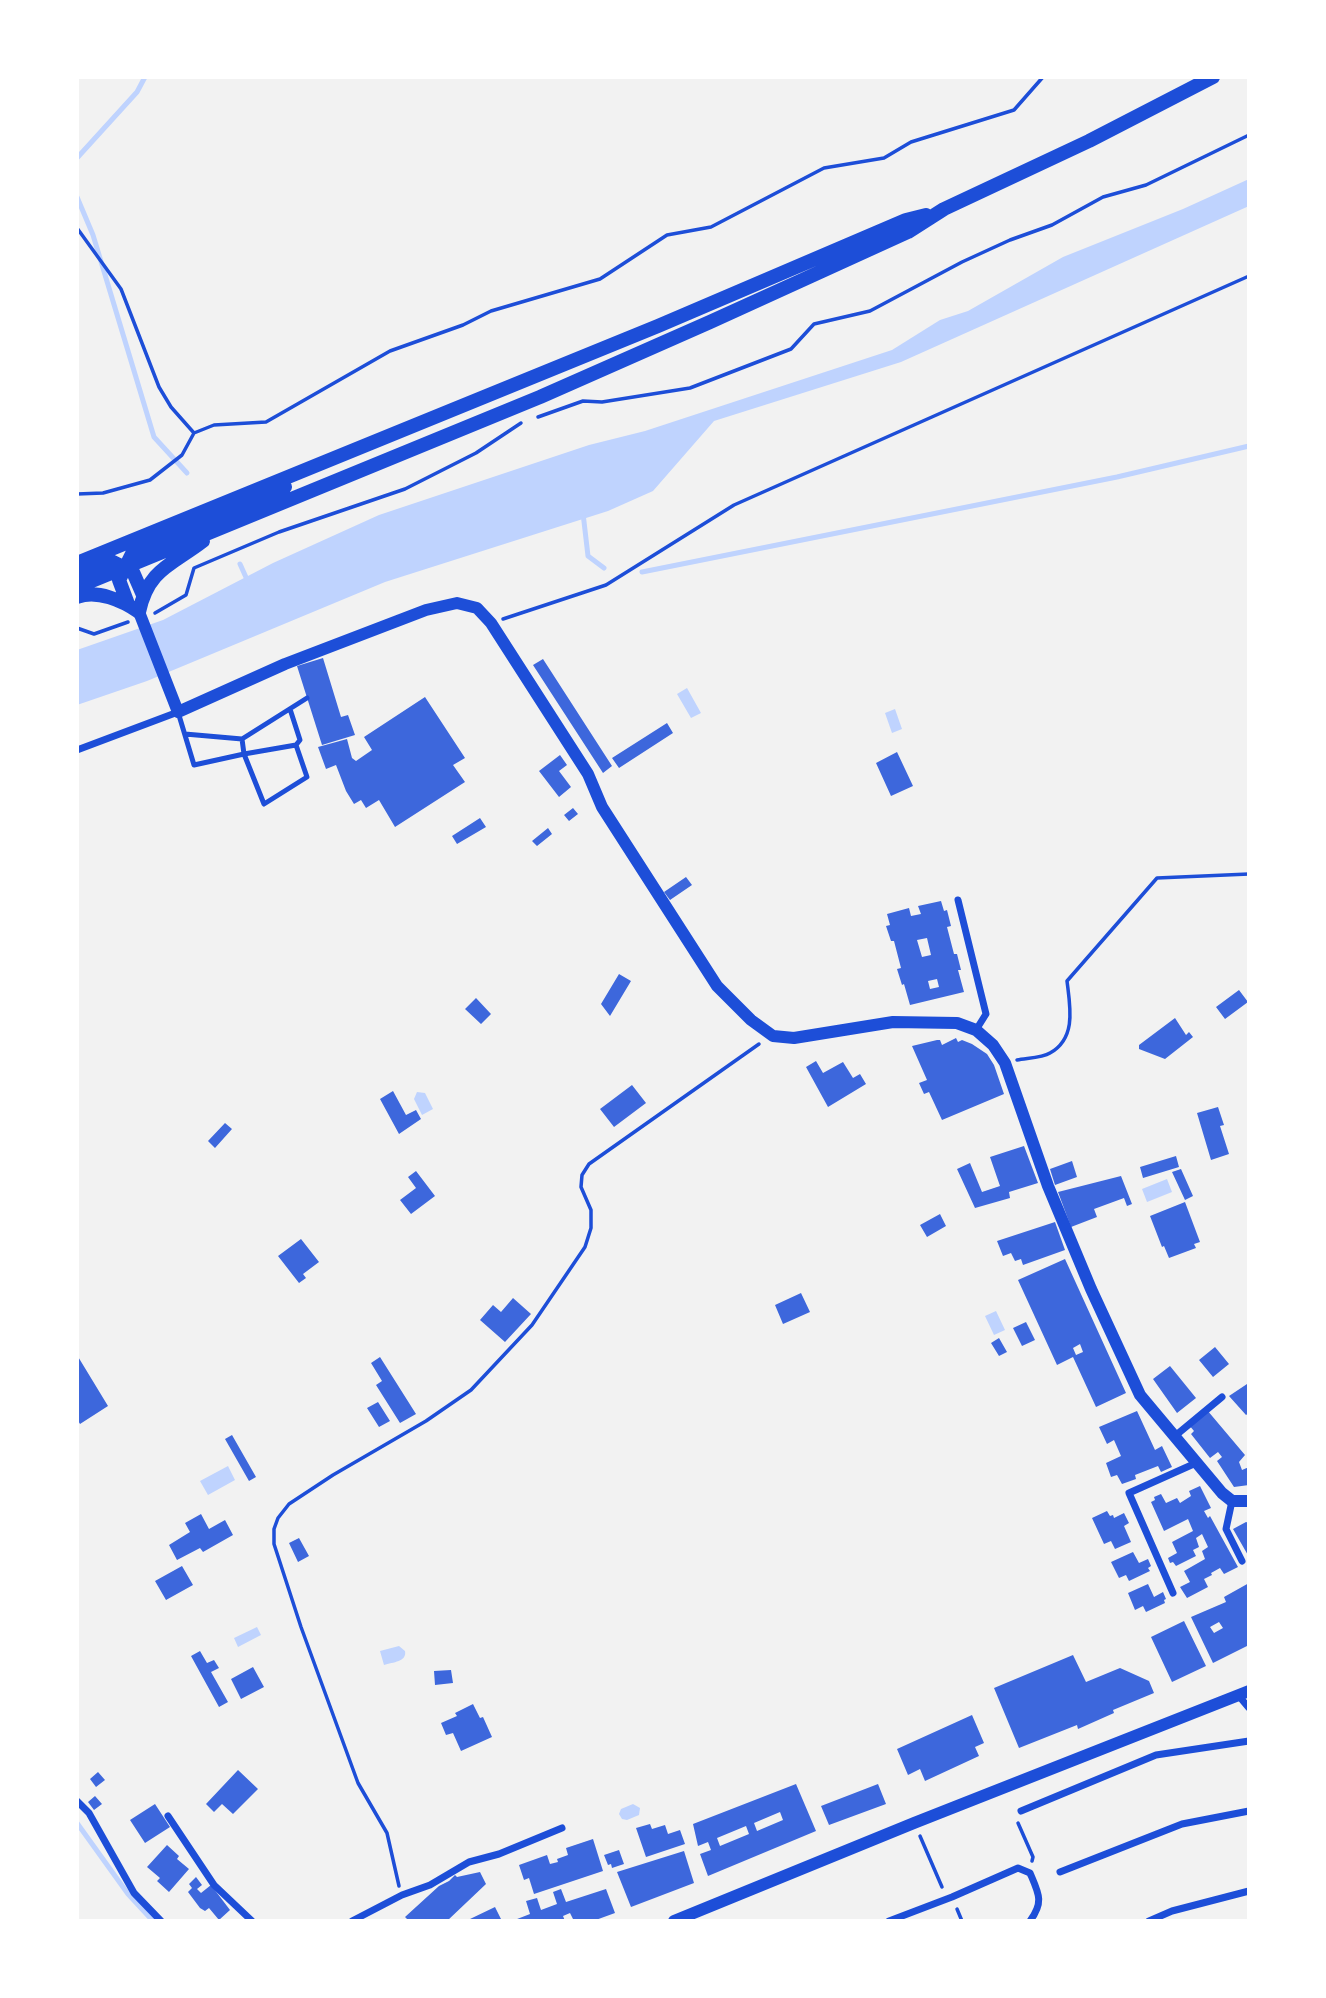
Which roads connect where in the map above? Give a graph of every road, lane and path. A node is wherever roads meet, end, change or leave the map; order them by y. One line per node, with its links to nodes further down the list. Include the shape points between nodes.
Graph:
1 (1043, 77): 9 (path, via 1014,110 911,142 884,158 824,168 711,227 667,235 600,279 491,312 390,351 266,422 214,425)
2 (1213, 77): 4 (main road)
3 (1249, 135): 7 (path, via 1146,185 1103,197 1052,225 962,262 870,311 814,324 792,349 690,388 583,401)
4 (944, 209): 10 (main road, via 906,220); 12 (main road, via 908,232 540,397)
5 (77, 228): 9 (path, via 121,289 159,387)
6 (1249, 276): 20 (path, via 734,505 606,585)
7 (535, 418)
8 (525, 421): 19 (path, via 476,453 405,489 194,568 186,595 159,612)
9 (194, 433): 11 (path, via 182,454 150,480 103,493)
10 (314, 465): 13 (main road); 14 (main road, via 283,488 133,552)
11 (77, 494)
12 (219, 529): 14 (main road); 17 (main road, via 156,574)
13 (77, 563)
14 (124, 567): 15 (main road, via 109,560); 16 (main road); 17 (main road, via 134,572); 19 (main road, via 119,580)
15 (77, 573)
16 (77, 587)
17 (143, 595): 19 (main road)
18 (77, 597): 19 (main road, via 97,594)
19 (136, 613): 21 (path, via 94,634); 24 (street)
20 (491, 623): 24 (street, via 477,608 457,603 426,610); 33 (street, via 716,986)
21 (77, 628)
22 (307, 698): 23 (lane)
23 (290, 709): 26 (lane); 27 (lane, via 300,740)
24 (178, 712): 25 (lane); 28 (street)
25 (185, 734): 26 (lane); 29 (lane, via 194,765)
26 (242, 739): 29 (lane)
27 (296, 745): 29 (lane); 29 (lane, via 307,777 264,804)
28 (77, 750)
29 (244, 754)
30 (1249, 874): 34 (path, via 1157,878 1067,981 1071,1020 1063,1043 1049,1054)
31 (958, 900): 32 (street, via 986,1014)
32 (976, 1030): 33 (street, via 957,1023 893,1022 794,1038); 34 (street)
33 (773, 1036): 54 (path, via 589,1164 581,1187 591,1210 586,1247 532,1325 471,1390 311,1489 278,1518 274,1544 301,1627 358,1783 387,1833)
34 (1005, 1063): 36 (street, via 1048,1186 1091,1289 1140,1395)
35 (1222, 1397): 36 (street)
36 (1175, 1436): 37 (street)
37 (1196, 1463): 38 (street); 41 (street, via 1129,1493)
38 (1232, 1501): 39 (street); 40 (street, via 1226,1529)
39 (1249, 1501)
40 (1242, 1561)
41 (1173, 1593)
42 (1243, 1693): 43 (street); 49 (street)
43 (1249, 1708)
44 (1249, 1741): 47 (street, via 1156,1755)
45 (77, 1801): 56 (street, via 89,1813 134,1893)
46 (1249, 1811): 52 (street, via 1182,1824)
47 (1018, 1814): 51 (path)
48 (168, 1816): 57 (street, via 214,1885)
49 (914, 1823): 55 (path); 59 (street)
50 (562, 1828): 54 (street, via 469,1862)
51 (1033, 1857)
52 (1060, 1872)
53 (1249, 1891): 62 (street)
54 (402, 1895): 58 (street)
55 (947, 1899): 60 (street); 61 (street, via 1018,1868 1030,1873 1038,1892 1039,1908)
56 (161, 1921)
57 (252, 1921)
58 (352, 1921)
59 (674, 1921)
60 (889, 1921)
61 (1030, 1921)
62 (1149, 1921)

